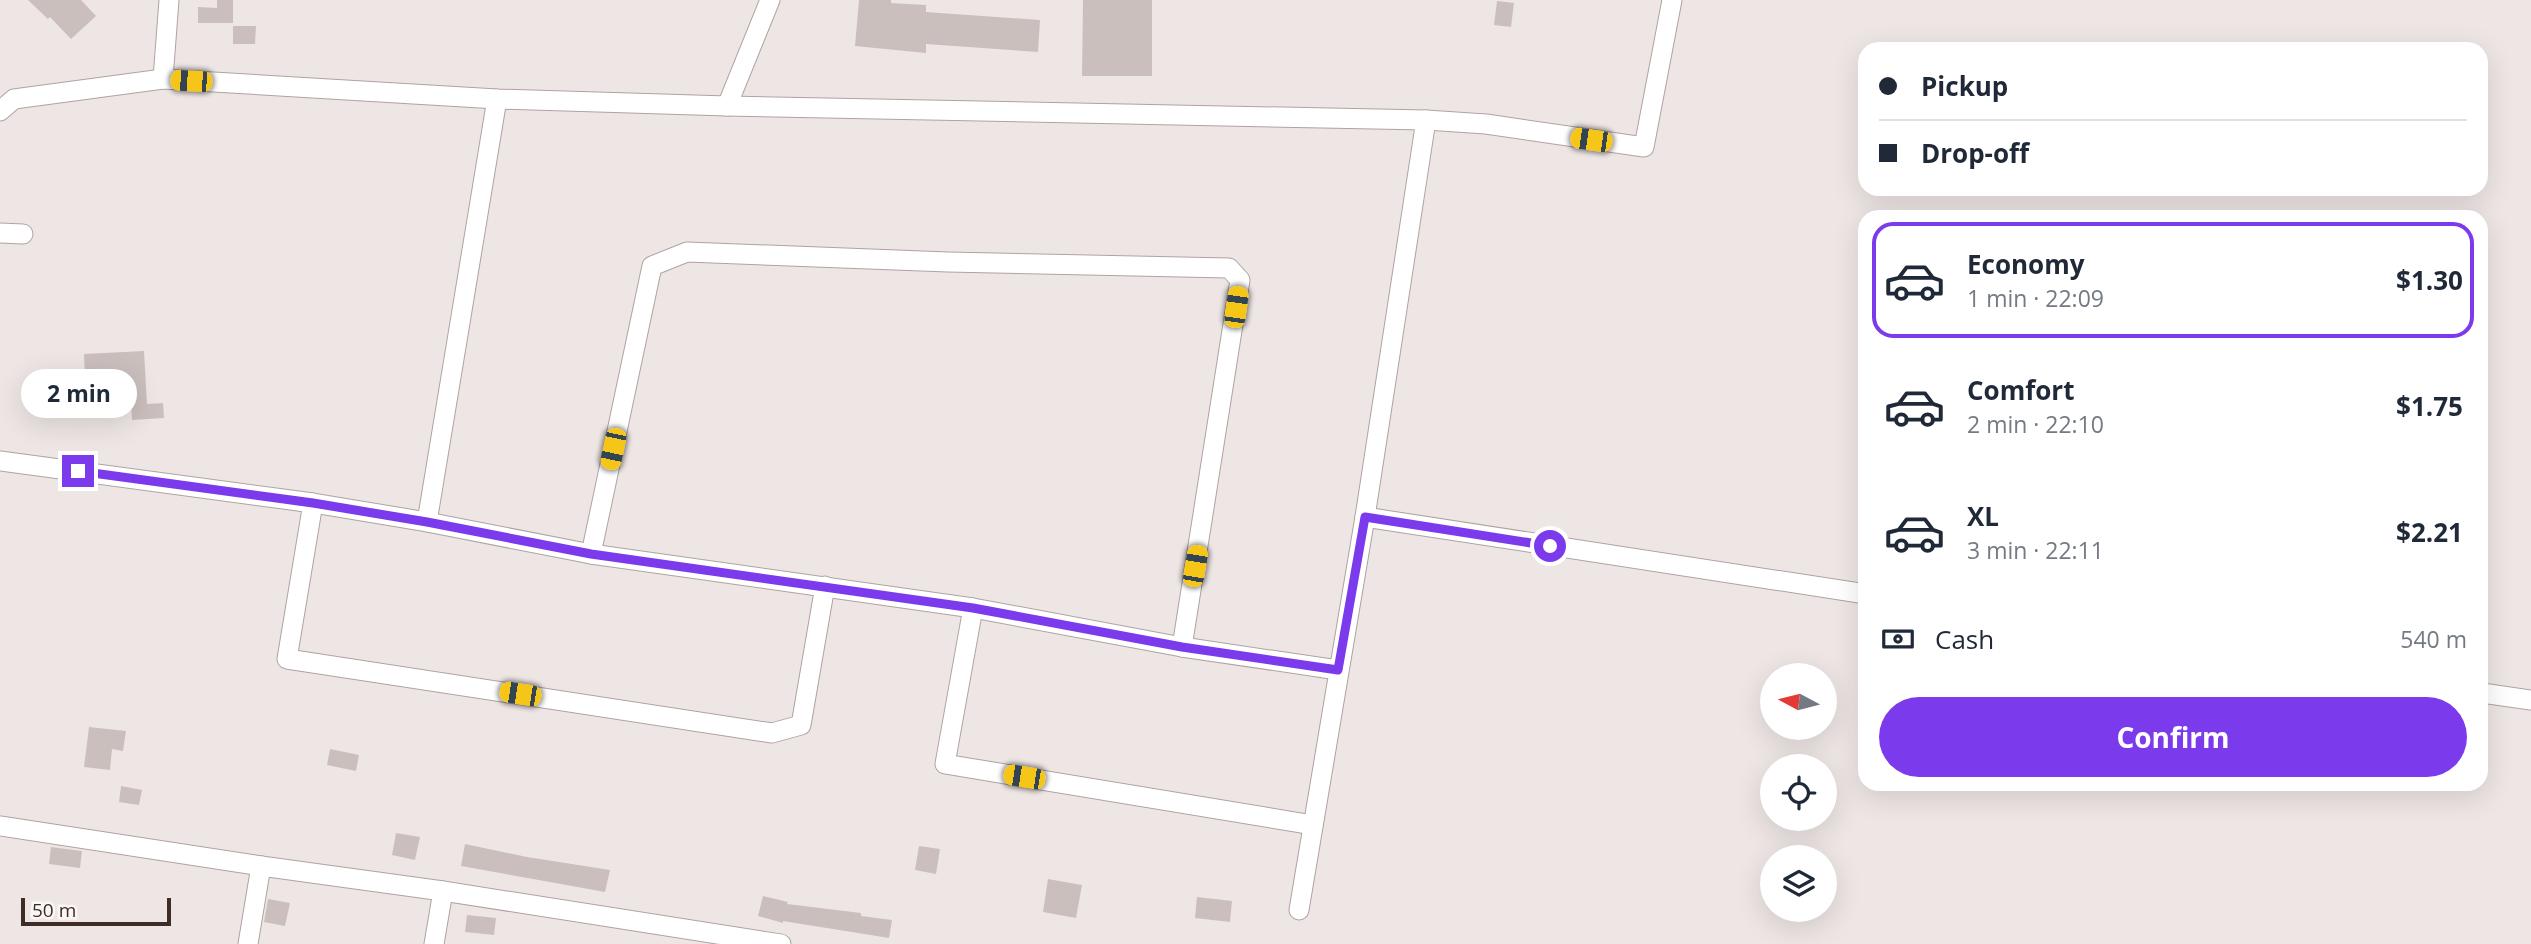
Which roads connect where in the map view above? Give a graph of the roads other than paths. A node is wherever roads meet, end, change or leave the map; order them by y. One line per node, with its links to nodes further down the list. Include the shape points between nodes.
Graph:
1 (169, 0): 4 (street)
2 (770, 0): 6 (street)
3 (1672, 0): 8 (street, via 1644,147)
4 (163, 79): 5 (street); 7 (street, via 14,99)
5 (497, 99): 6 (street); 14 (street)
6 (727, 106): 8 (street)
7 (0, 111)
8 (1426, 120): 13 (street)
9 (0, 233): 10 (street)
10 (23, 234)
11 (0, 460): 12 (street)
12 (313, 503): 14 (street); 16 (street, via 287,659 772,733 801,725)
13 (1365, 517): 17 (street); 20 (street)
14 (427, 522): 15 (street)
15 (591, 554): 16 (street); 19 (street, via 652,266 687,252 1229,268 1240,280)
16 (825, 586): 18 (street)
17 (1858, 593)
18 (973, 608): 19 (street); 23 (street, via 945,764)
19 (1182, 647): 20 (street)
20 (1338, 670): 23 (street)
21 (2488, 693): 22 (street)
22 (2531, 700)
23 (1314, 825): 27 (street)
24 (0, 827): 25 (street)
25 (261, 866): 26 (street); 28 (street)
26 (443, 891): 29 (street); 30 (street)
27 (1299, 909)
28 (248, 944)
29 (434, 944)
30 (780, 944)

